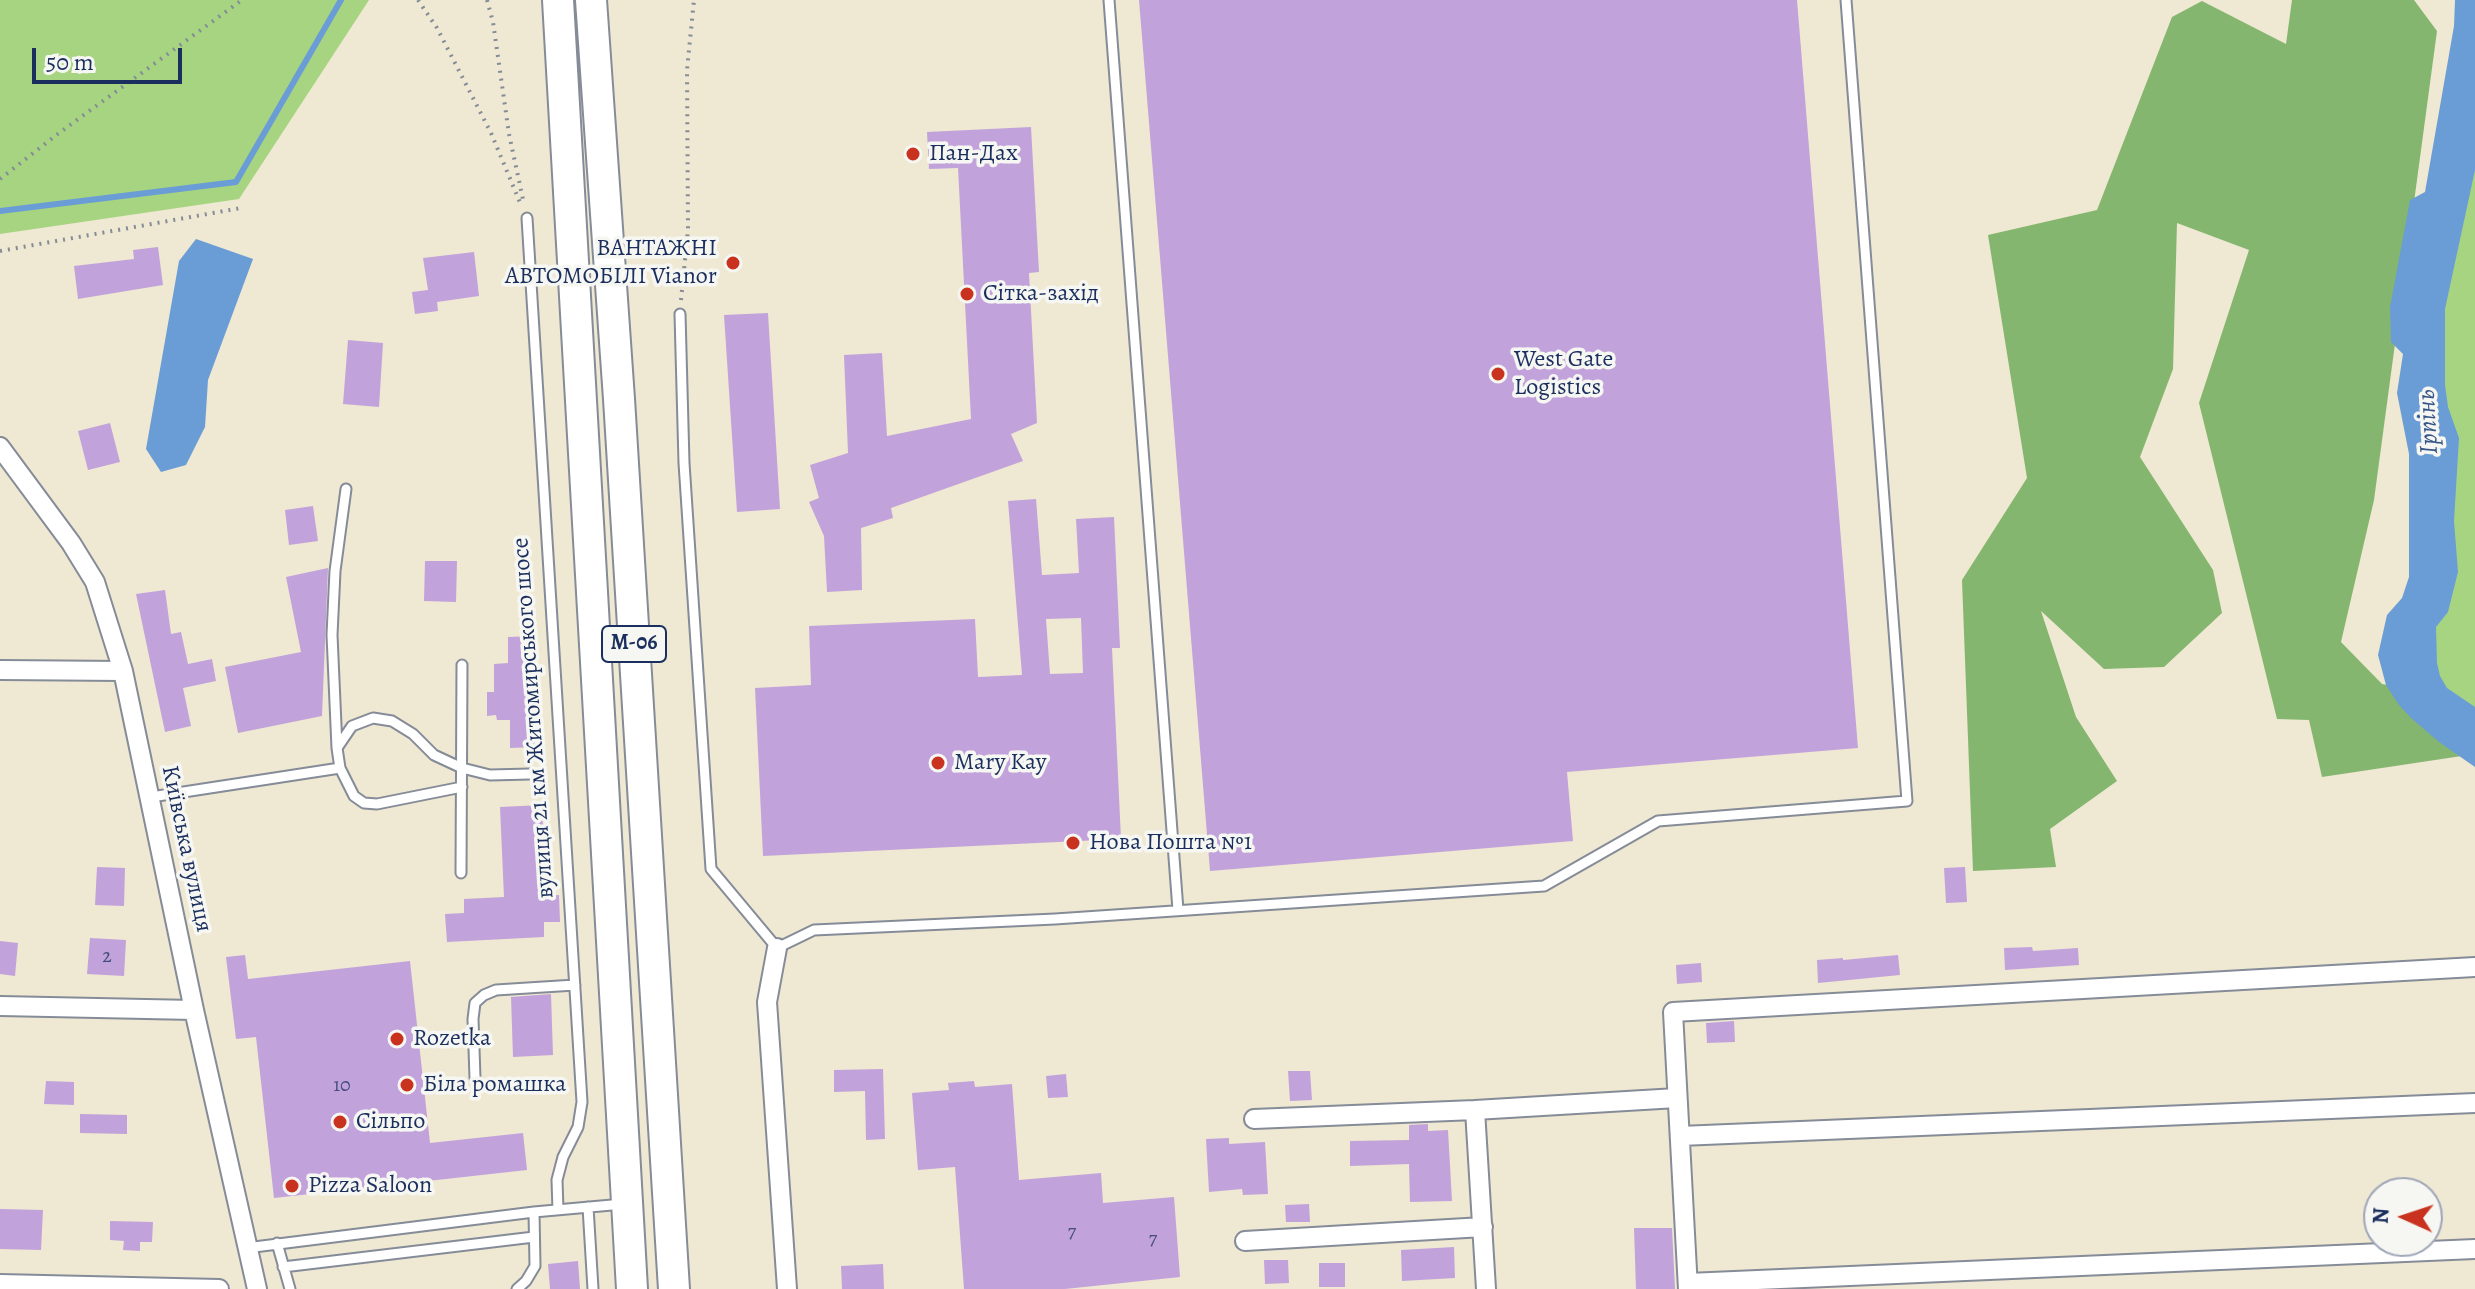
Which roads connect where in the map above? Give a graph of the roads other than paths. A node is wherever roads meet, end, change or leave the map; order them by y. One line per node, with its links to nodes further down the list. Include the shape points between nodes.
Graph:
1 (558, 0): 31 (highway, М-06)
2 (591, 0): 50 (highway, М-06)
3 (1109, 0): 19 (lane)
4 (1846, 0): 19 (lane, via 1907,801 1658,821 1544,886)
5 (527, 218): 22 (lane, вулиця 21 км Житомирського шосе)
6 (680, 314): 20 (lane, via 684,463 711,869)
7 (0, 447): 11 (street, Київська вулиця, via 95,582)
8 (346, 489): 12 (lane, via 332,635)
9 (462, 665): 14 (lane)
10 (0, 670): 11 (street)
11 (123, 671): 17 (street, Київська вулиця)
12 (337, 748): 13 (lane); 14 (lane, via 352,726 373,718 392,721 434,755)
13 (340, 768): 16 (lane, via 354,796 364,803); 17 (lane)
14 (462, 768): 15 (lane, via 490,775); 16 (lane)
15 (530, 774)
16 (462, 787): 18 (lane)
17 (151, 797): 24 (street, Київська вулиця)
18 (461, 873)
19 (1178, 910): 20 (lane, via 814,930)
20 (777, 948): 51 (street, via 767,1002)
21 (2475, 967): 26 (street, via 1673,1012)
22 (575, 985): 25 (lane, via 496,990 475,1003); 33 (lane, вулиця 21 км Житомирського шосе, via 582,1102 557,1180)
23 (0, 1006): 24 (street)
24 (194, 1010): 39 (street, Київська вулиця)
25 (475, 1078)
26 (1677, 1098): 28 (street); 30 (street)
27 (2475, 1103): 30 (street)
28 (1475, 1110): 29 (street); 35 (street)
29 (1254, 1119)
30 (1680, 1136): 43 (street)
31 (627, 1204): 32 (lane); 49 (highway, М-06)
32 (588, 1207): 33 (lane); 48 (lane)
33 (558, 1210): 34 (lane)
34 (534, 1212): 36 (lane); 38 (lane)
35 (1483, 1227): 37 (street); 52 (street)
36 (534, 1237): 41 (lane); 47 (lane, via 535,1266)
37 (1245, 1241)
38 (277, 1243): 39 (lane); 41 (lane)
39 (246, 1248): 45 (street, Київська вулиця)
40 (2475, 1249): 43 (street)
41 (283, 1267): 46 (lane)
42 (0, 1284): 44 (street)
43 (1688, 1286)
44 (219, 1289)
45 (257, 1289)
46 (290, 1289)
47 (517, 1289)
48 (593, 1289)
49 (632, 1289)
50 (674, 1289)
51 (787, 1289)
52 (1486, 1289)

